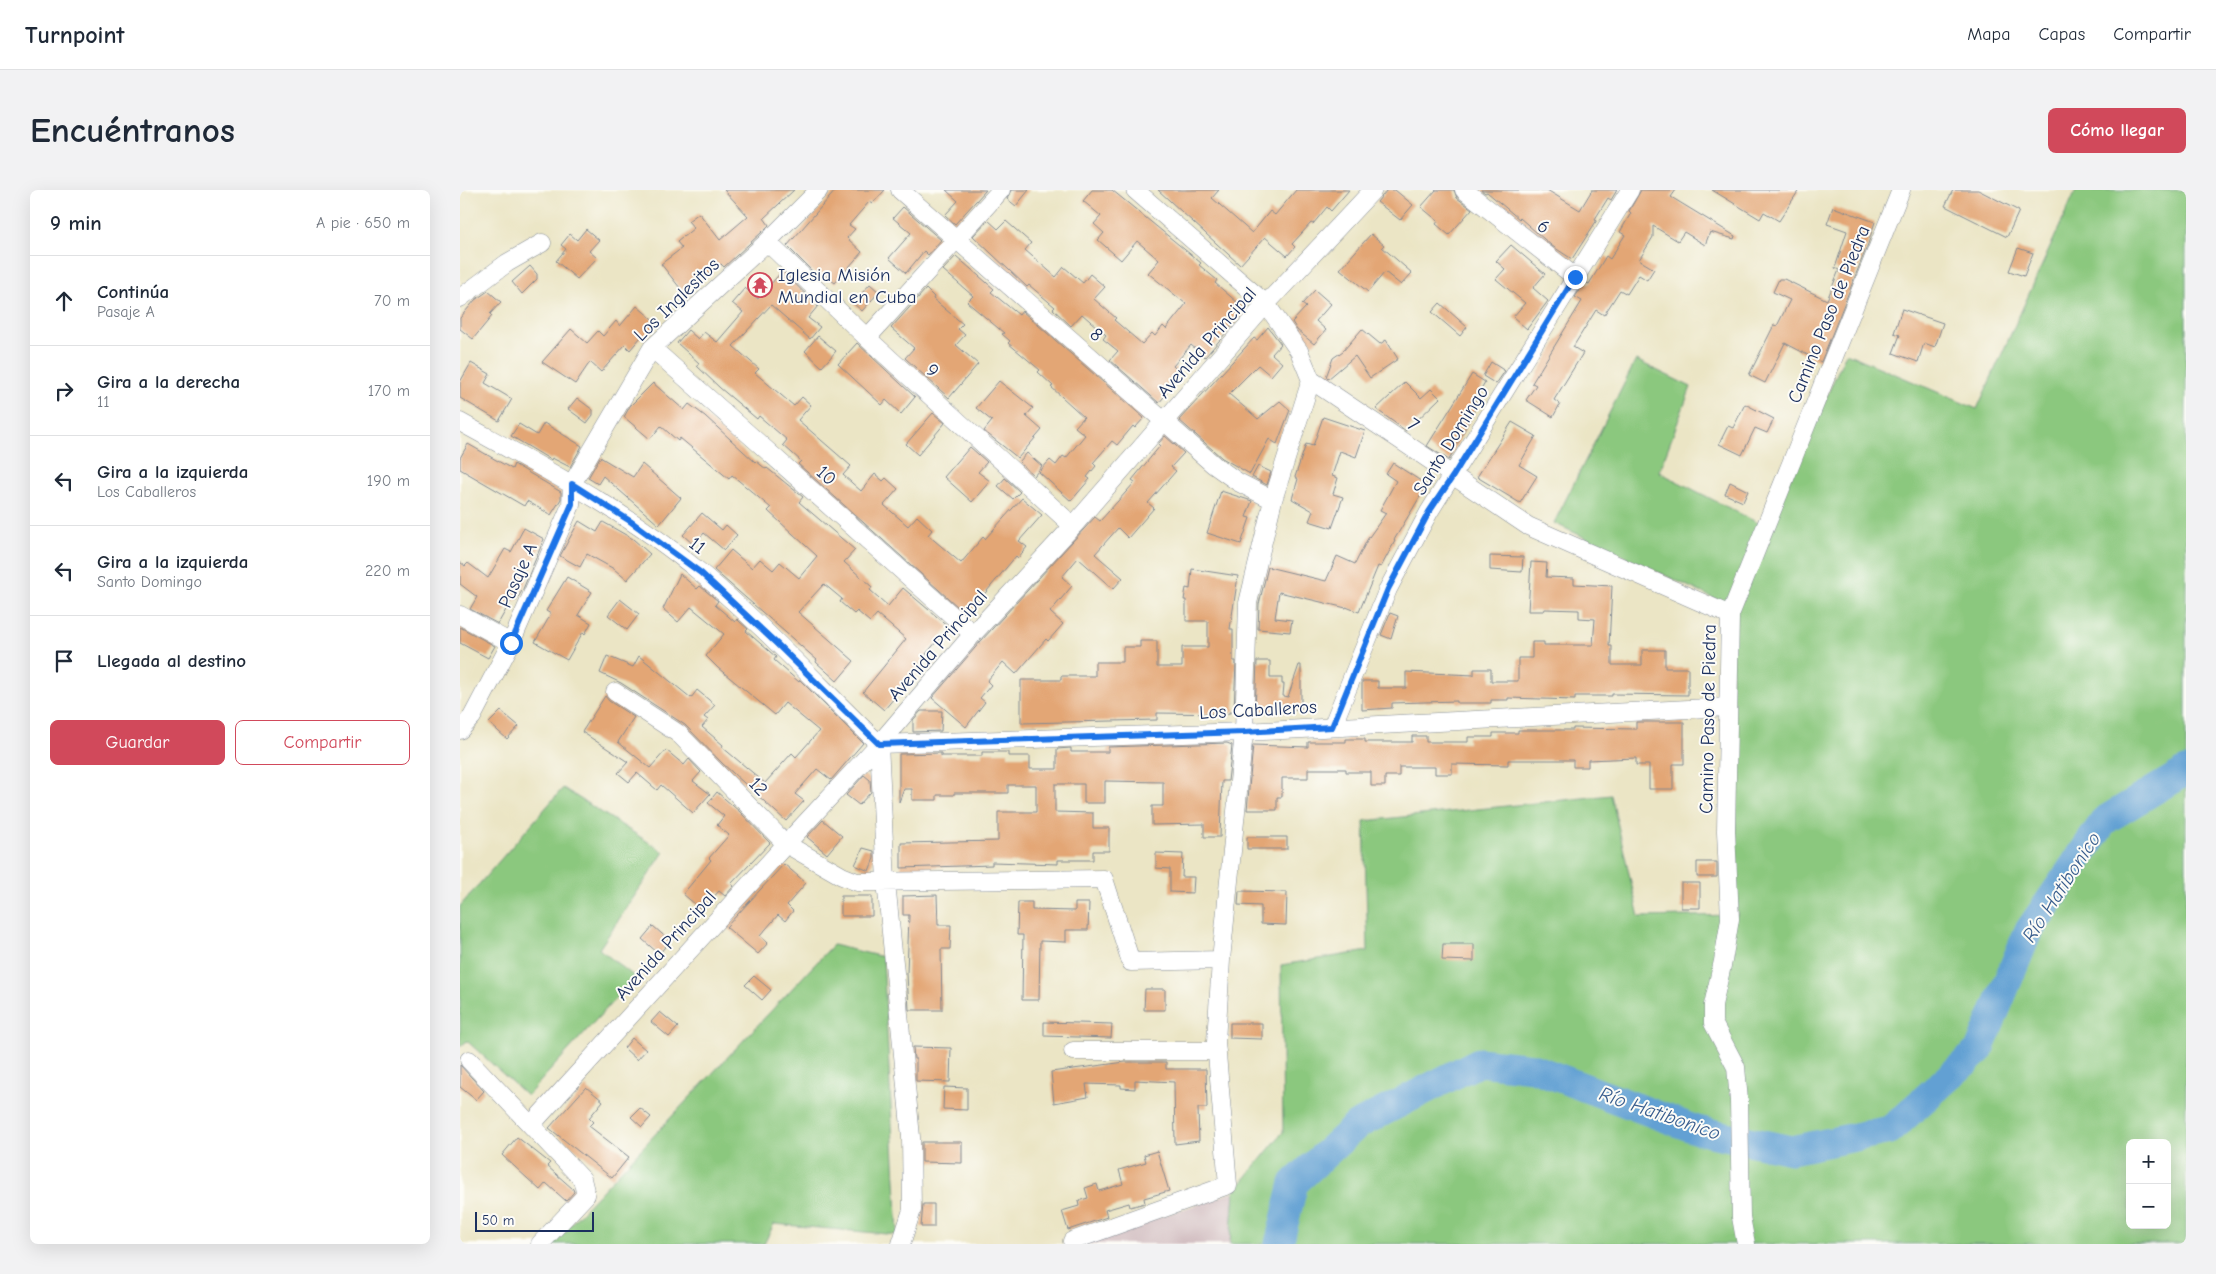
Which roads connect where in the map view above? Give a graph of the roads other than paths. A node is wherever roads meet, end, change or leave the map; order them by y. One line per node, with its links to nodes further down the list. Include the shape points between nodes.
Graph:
1 (819, 190): 10 (street, Los Inglesitos)
2 (900, 190): 9 (street, 8)
3 (1001, 190): 9 (street)
4 (1135, 190): 14 (street)
5 (1372, 190): 14 (street, Avenida Principal)
6 (1464, 190): 12 (street, 6)
7 (1630, 190): 12 (street, Santo Domingo)
8 (1900, 190): 25 (street, Camino Paso de Piedra)
9 (957, 239): 15 (street); 19 (street, 8)
10 (767, 242): 15 (street, 9); 16 (street, Los Inglesitos)
11 (542, 243): 13 (street)
12 (1575, 277): 20 (street, Santo Domingo)
13 (460, 298)
14 (1266, 304): 17 (street, via 1298,351); 19 (street, Avenida Principal)
15 (867, 338): 23 (street, 9)
16 (652, 348): 21 (street, Los Inglesitos); 26 (street, 10)
17 (1311, 380): 20 (street, 7); 22 (street)
18 (460, 422): 21 (street, 11)
19 (1165, 422): 22 (street, 8, via 1214,465); 23 (street, Avenida Principal)
20 (1453, 476): 25 (street, 7, via 1528,526); 30 (street, Santo Domingo, via 1429,512 1388,589)
21 (572, 484): 27 (street, Pasaje A, via 572,504); 33 (street, 11, via 701,573)
22 (1273, 500): 32 (street, via 1248,603)
23 (1073, 526): 26 (street, Avenida Principal)
24 (460, 614): 27 (street)
25 (1730, 615): 29 (street, Camino Paso de Piedra)
26 (973, 634): 33 (street, Avenida Principal)
27 (511, 643): 31 (street, Pasaje A, via 472,717)
28 (615, 692): 34 (street, 12, via 679,734)
29 (1728, 707): 30 (street, Los Caballeros); 44 (street, Camino Paso de Piedra, via 1726,831 1730,919 1712,1005 1713,1023 1736,1067 1741,1217)
30 (1332, 727): 32 (street, Los Caballeros)
31 (460, 730)
32 (1244, 732): 33 (street, Los Caballeros); 36 (street)
33 (879, 744): 34 (street, Avenida Principal); 35 (street)
34 (786, 844): 35 (street, 12, via 857,882); 40 (street, Avenida Principal)
35 (886, 881): 36 (street, 12, via 1104,879 1131,962); 43 (street, via 911,1137 912,1210)
36 (1221, 960): 38 (street)
37 (1073, 1051): 38 (street)
38 (1217, 1051): 41 (street, via 1228,1185)
39 (469, 1060): 40 (street)
40 (531, 1125): 42 (street, via 582,1179 586,1195)
41 (1072, 1241)
42 (540, 1244)
43 (901, 1244)
44 (1746, 1244)

